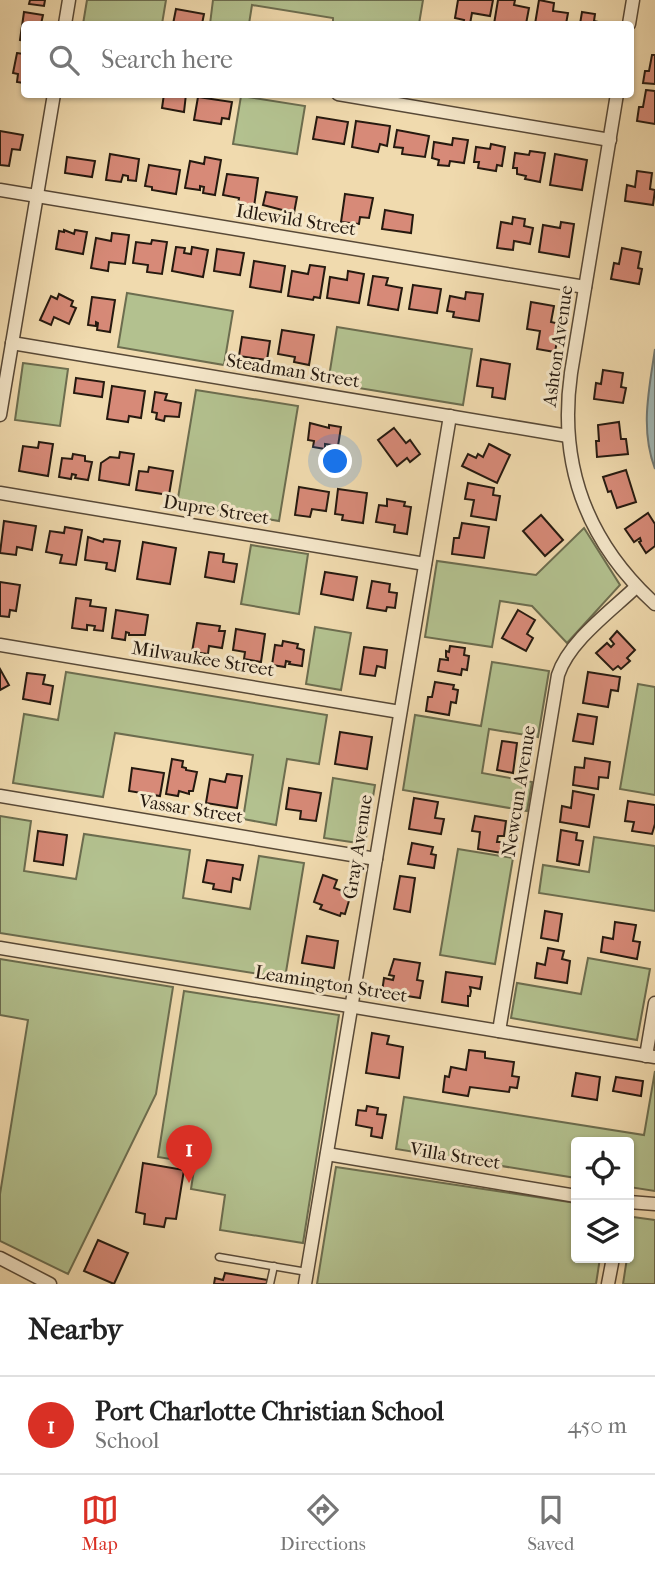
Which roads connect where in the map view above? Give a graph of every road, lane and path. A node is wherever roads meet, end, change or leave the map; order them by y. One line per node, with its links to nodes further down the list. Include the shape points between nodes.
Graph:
1 (69, 0): 3 (street)
2 (633, 0): 4 (street)
3 (66, 21)
4 (630, 21)
5 (53, 98): 10 (street)
6 (362, 98): 8 (street)
7 (616, 98): 8 (street, Ashton Avenue)
8 (610, 140): 11 (street, Ashton Avenue)
9 (0, 190): 10 (street, Idlewild Street)
10 (37, 196): 11 (street, Idlewild Street); 12 (street)
11 (585, 288): 15 (street, Ashton Avenue, via 568,391)
12 (12, 344): 13 (street); 14 (street, Steadman Street)
13 (0, 415)
14 (450, 416): 15 (street, Steadman Street); 17 (street, Gray Avenue)
15 (568, 436): 18 (street, Ashton Avenue, via 591,520)
16 (0, 493): 17 (street, Dupre Street)
17 (425, 564): 21 (street, Gray Avenue)
18 (636, 587): 19 (street, Ashton Avenue); 27 (street, Newcun Avenue, via 562,662)
19 (655, 604)
20 (0, 645): 21 (street, Milwaukee Street)
21 (400, 712): 23 (street, Gray Avenue)
22 (0, 796): 23 (street, Vassar Street)
23 (376, 859): 26 (street, Gray Avenue)
24 (0, 948): 26 (street, Leamington Street)
25 (655, 1003): 28 (street)
26 (351, 1007): 27 (street, Leamington Street); 29 (street, Gray Avenue)
27 (499, 1031): 28 (street, Leamington Street)
28 (651, 1057)
29 (327, 1154): 30 (street, Villa Street); 37 (street, Gray Avenue)
30 (571, 1195)
31 (634, 1202): 32 (street)
32 (655, 1204)
33 (219, 1257): 36 (lane)
34 (0, 1258): 38 (street)
35 (612, 1263): 40 (street)
36 (274, 1266): 37 (lane); 39 (lane)
37 (306, 1278)
38 (50, 1284)
39 (270, 1284)
40 (608, 1284)

